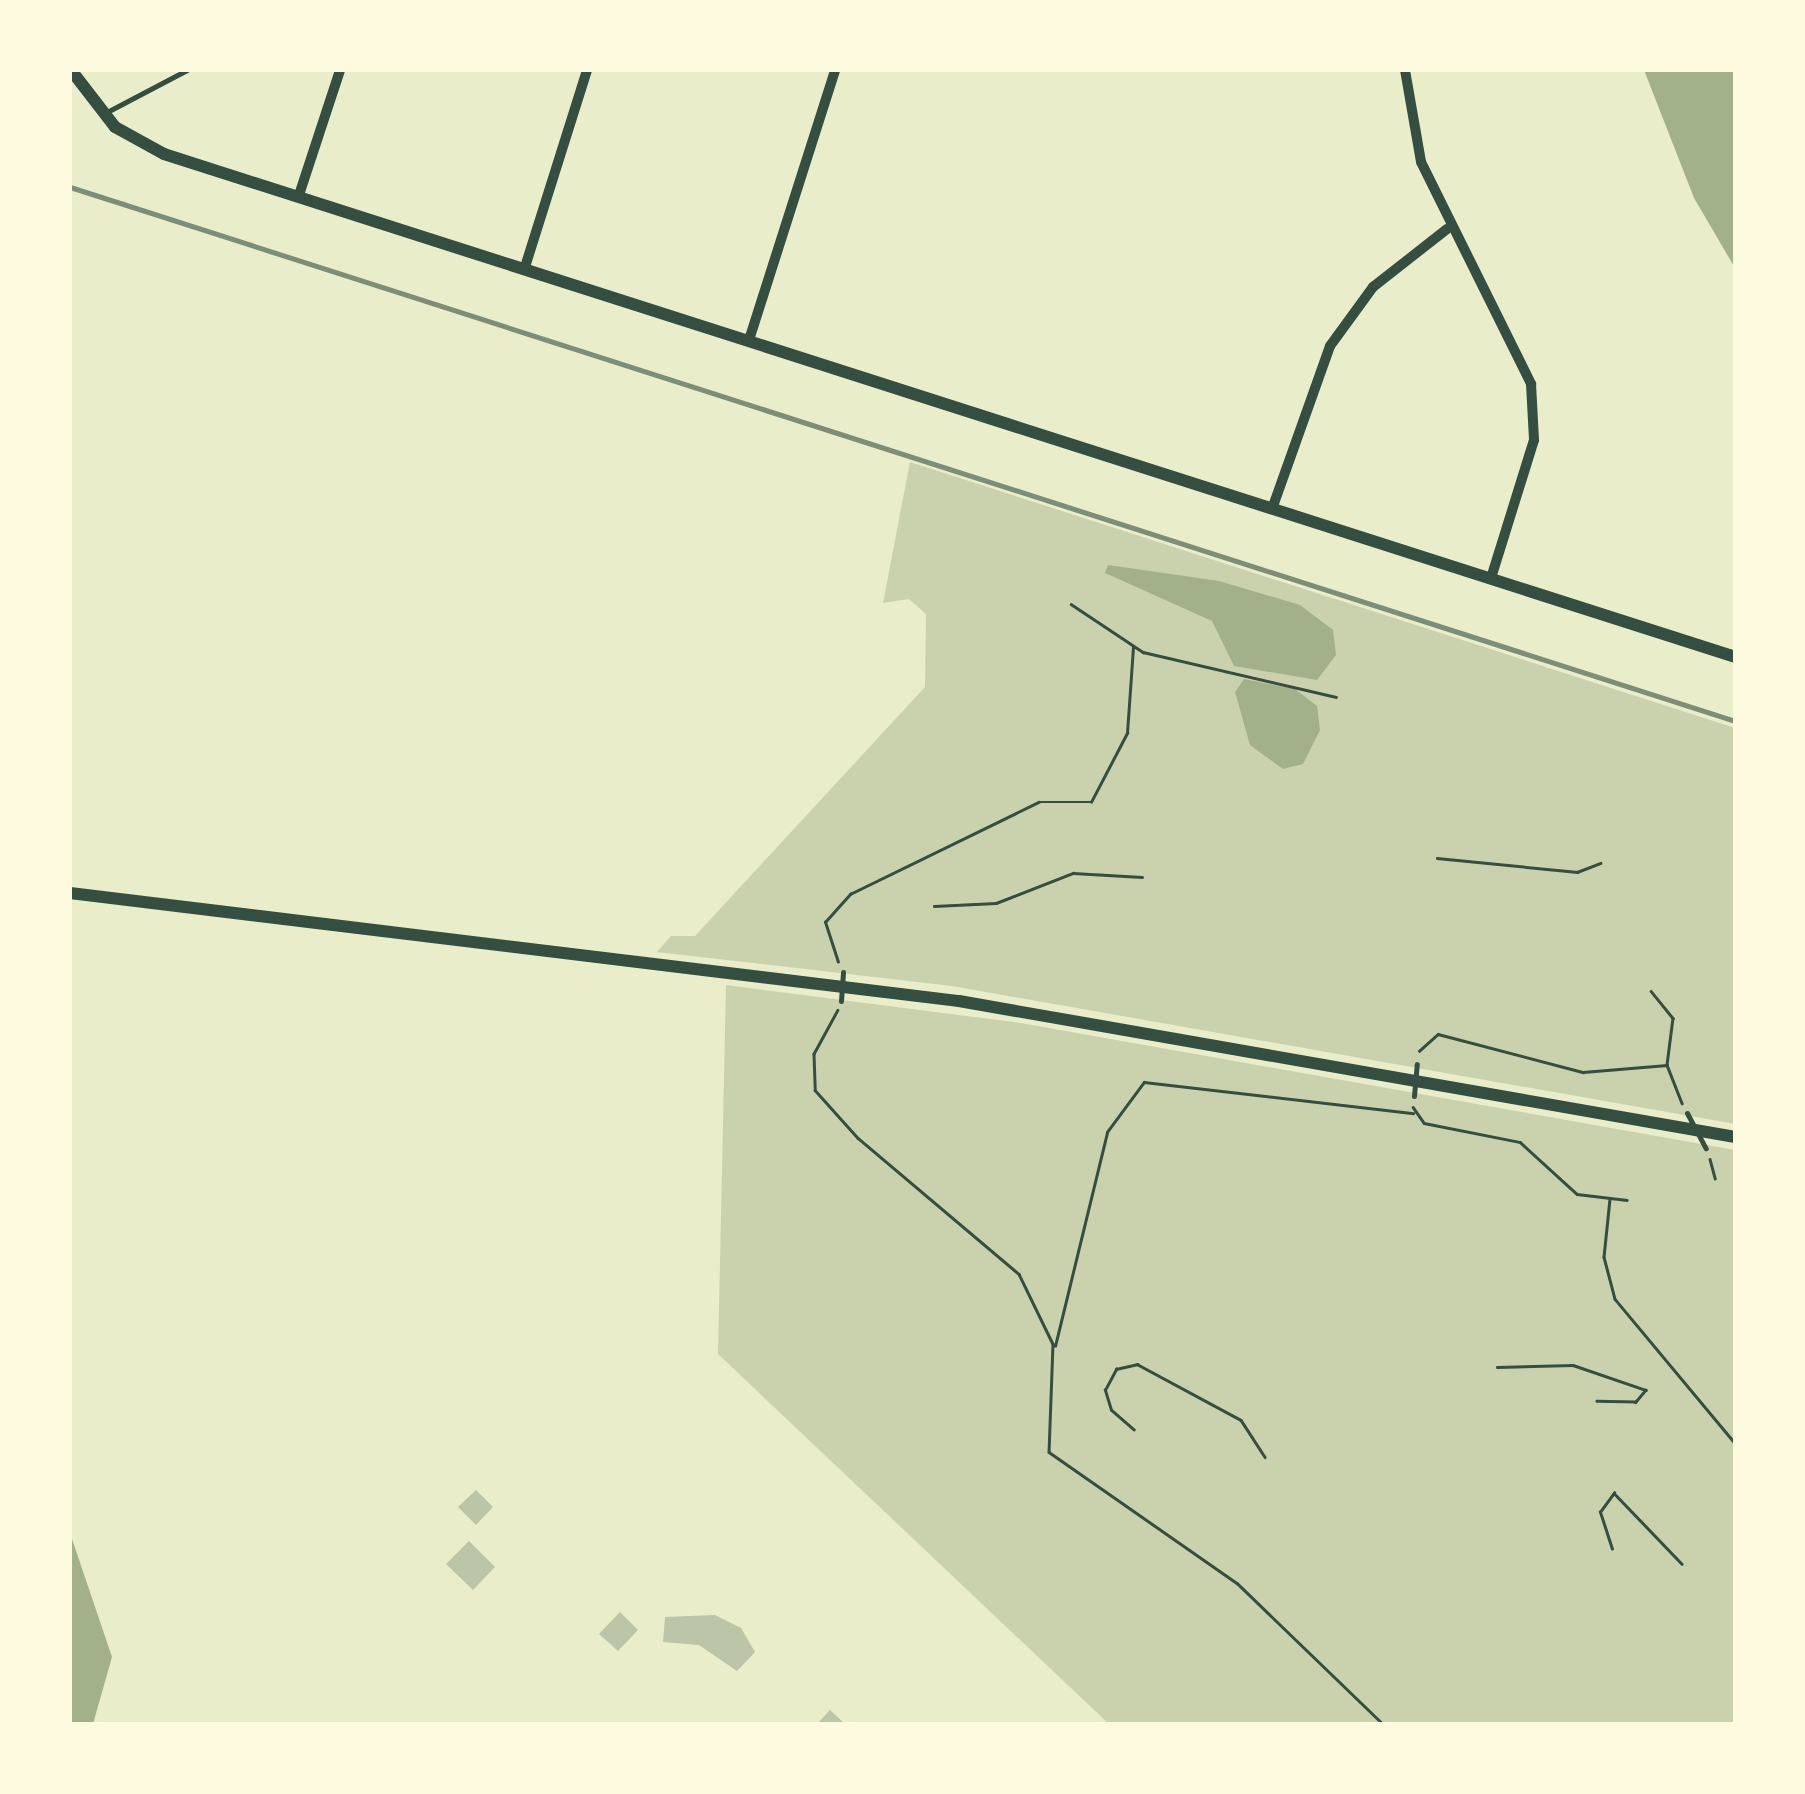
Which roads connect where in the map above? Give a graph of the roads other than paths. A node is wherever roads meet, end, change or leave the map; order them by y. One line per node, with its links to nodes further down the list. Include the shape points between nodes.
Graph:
1 (187, 70): 7 (lane)
2 (340, 70): 8 (street)
3 (587, 70): 10 (street)
4 (835, 70): 11 (street)
5 (1406, 70): 9 (street, via 1420,162)
6 (71, 73): 7 (street)
7 (102, 115): 8 (street, via 164,154)
8 (300, 195): 10 (street)
9 (1447, 228): 12 (street, via 1373,287 1330,346); 13 (street, via 1523,360 1534,409 1534,440)
10 (526, 267): 11 (street)
11 (749, 340): 12 (street)
12 (1272, 509): 13 (street)
13 (1491, 578): 14 (street)
14 (1735, 657)
15 (70, 893): 16 (street)
16 (843, 978): 17 (lane); 19 (street)
17 (841, 1001)
18 (1417, 1064): 19 (lane)
19 (1416, 1080): 20 (lane); 22 (street)
20 (1414, 1096)
21 (1687, 1113): 22 (lane)
22 (1696, 1130): 23 (street); 24 (lane)
23 (1735, 1137)
24 (1706, 1148)

